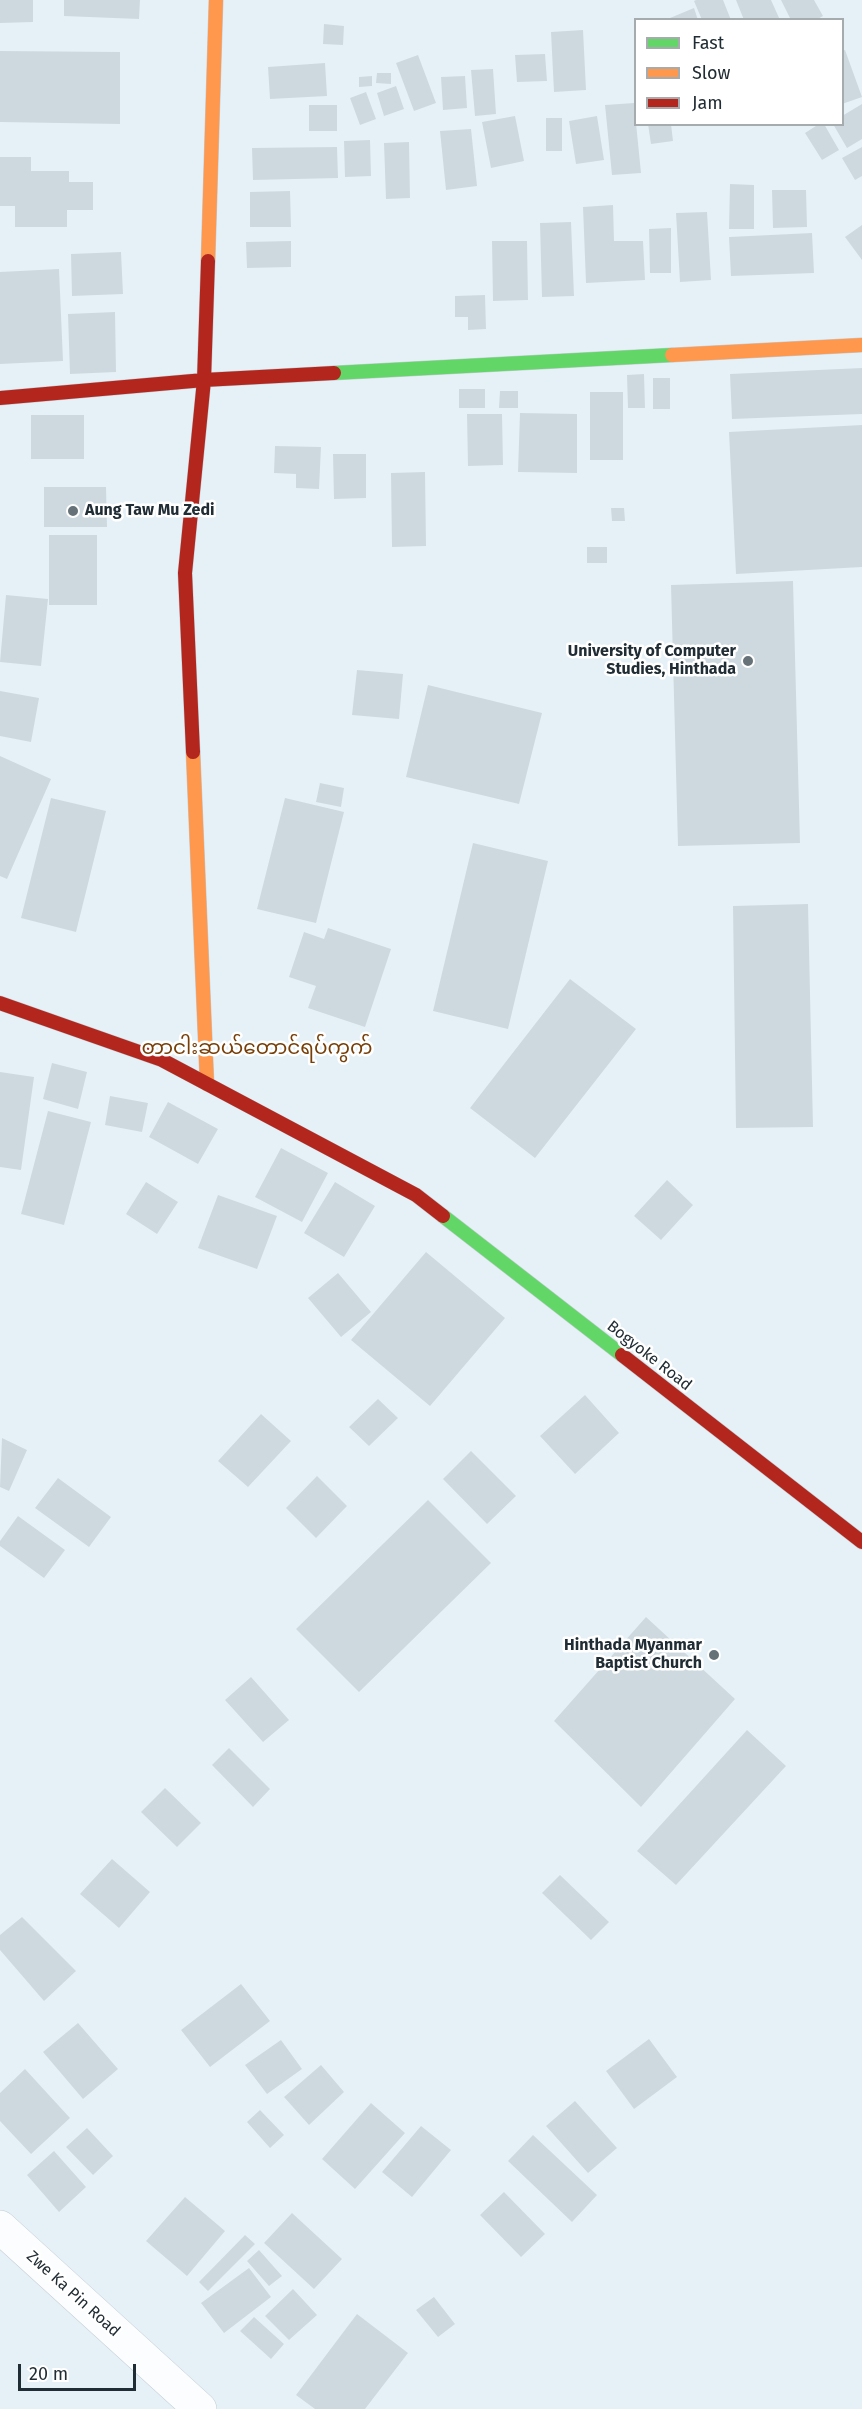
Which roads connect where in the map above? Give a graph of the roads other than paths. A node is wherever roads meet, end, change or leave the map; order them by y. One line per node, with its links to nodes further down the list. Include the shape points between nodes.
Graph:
1 (216, 0): 3 (street)
2 (862, 345): 3 (street)
3 (204, 380): 4 (street); 6 (street, via 185,573)
4 (0, 398)
5 (0, 1003): 6 (street, Bogyoke Road, via 162,1060)
6 (207, 1084): 7 (street, Bogyoke Road, via 416,1196)
7 (862, 1542)
8 (0, 2227): 9 (street, Zwe Ka Pin Road)
9 (200, 2409)

